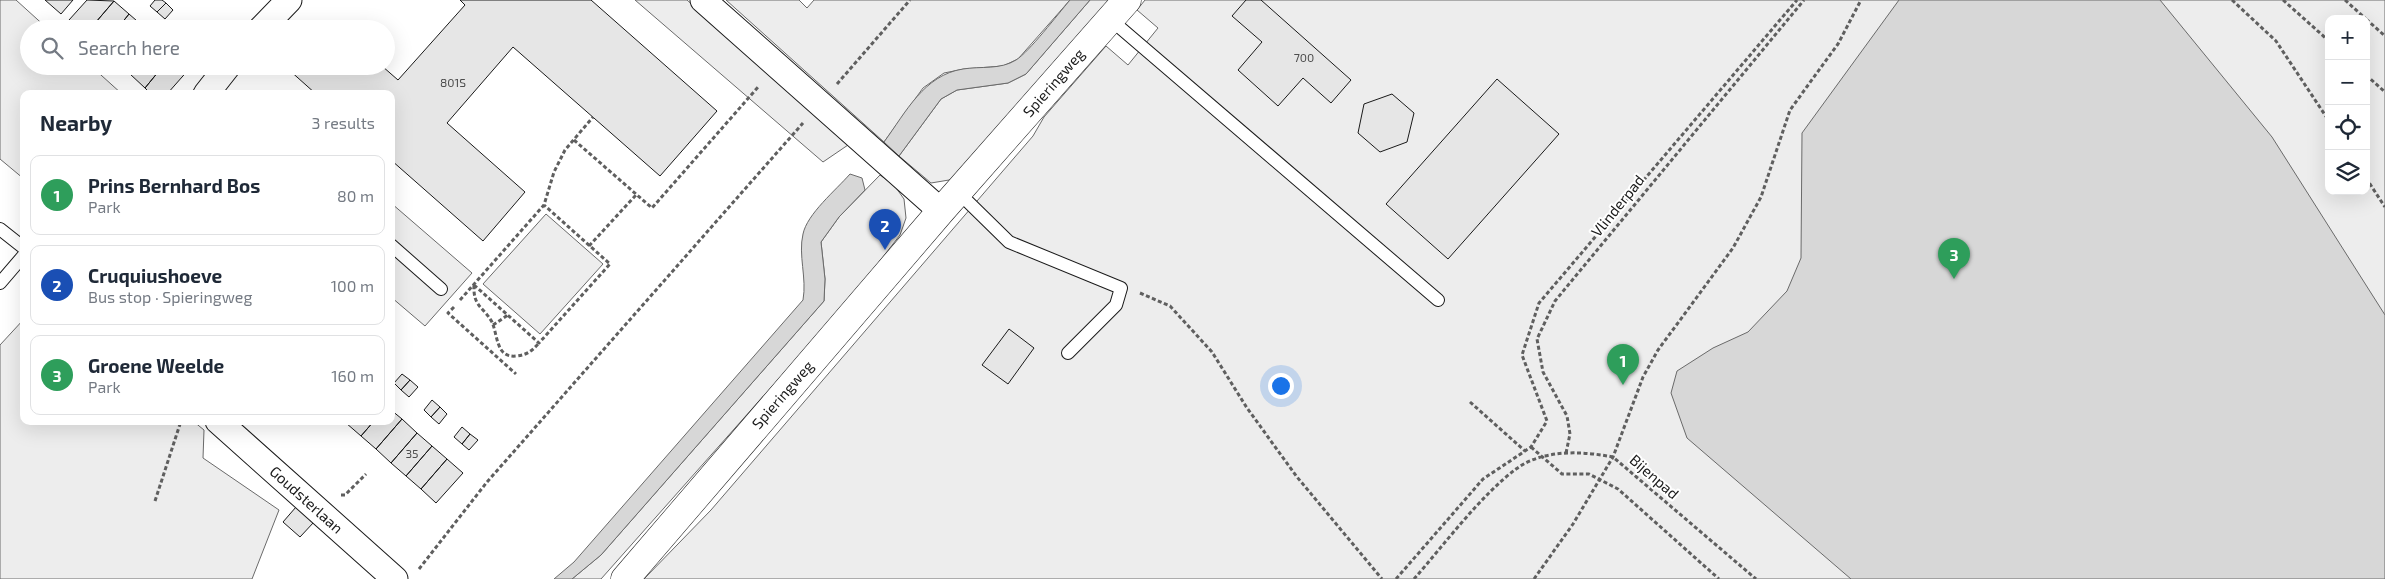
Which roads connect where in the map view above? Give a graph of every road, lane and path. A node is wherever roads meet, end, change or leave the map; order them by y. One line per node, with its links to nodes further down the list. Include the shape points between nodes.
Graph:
1 (289, 0): 12 (street)
2 (703, 0): 16 (street)
3 (910, 0): 21 (path)
4 (1797, 0): 50 (path, via 1539,303 1522,355 1547,421)
5 (1804, 0): 52 (path, Vlinderpad, via 1555,301 1537,340 1543,372 1567,416 1570,434)
6 (1861, 0): 53 (path, via 1838,44 1790,110 1761,197 1734,248 1658,350 1643,377)
7 (2232, 0): 22 (path, via 2276,41)
8 (2283, 0): 15 (path)
9 (2345, 0): 11 (path)
10 (1119, 10): 27 (street, Spieringweg); 39 (lane)
11 (2362, 15)
12 (270, 20)
13 (2370, 23): 14 (path)
14 (2385, 36)
15 (2325, 37)
16 (777, 66): 21 (street); 26 (path, via 652,208)
17 (223, 75): 19 (street)
18 (2370, 79): 20 (path)
19 (214, 90)
20 (2385, 92)
21 (820, 104): 27 (street); 57 (path)
22 (2325, 115)
23 (593, 117): 24 (path)
24 (574, 140): 26 (path); 28 (path, via 554,172)
25 (2370, 184): 29 (path)
26 (636, 195): 32 (path)
27 (950, 201): 37 (lane, via 1009,242); 58 (street, Spieringweg)
28 (544, 205): 32 (path); 36 (path)
29 (2385, 207)
30 (0, 229): 31 (lane)
31 (20, 245)
32 (589, 246): 42 (path, via 610,264)
33 (395, 249): 38 (lane)
34 (20, 260): 35 (lane)
35 (0, 283)
36 (474, 285): 40 (path); 41 (path, via 477,306); 45 (path, via 448,314)
37 (1121, 288): 43 (lane, via 1116,305); 59 (path, via 1170,306 1212,352 1247,408 1297,477)
38 (441, 289)
39 (1438, 300)
40 (508, 315): 41 (path); 42 (path)
41 (493, 325): 44 (path)
42 (539, 343): 44 (path, via 526,354)
43 (1068, 353)
44 (504, 354): 45 (path)
45 (500, 360): 46 (path)
46 (516, 374)
47 (1470, 402): 51 (path)
48 (180, 425): 56 (path)
49 (223, 425): 57 (street, Goudsterlaan)
50 (1531, 447): 51 (path); 54 (path)
51 (1525, 451): 60 (path, via 1483,479)
52 (1566, 453): 53 (path, Bijenpad, via 1586,451); 54 (path, Bijenpad)
53 (1613, 456): 55 (path); 64 (path, Bijenpad)
54 (1543, 458): 55 (path, via 1562,474 1589,474); 61 (path, Bijenpad, via 1517,468)
55 (1600, 480): 62 (path); 63 (path, via 1618,489)
56 (155, 501)
57 (406, 575)
58 (625, 579)
59 (1382, 579)
60 (1396, 579)
61 (1414, 579)
62 (1534, 579)
63 (1719, 579)
64 (1756, 579)

